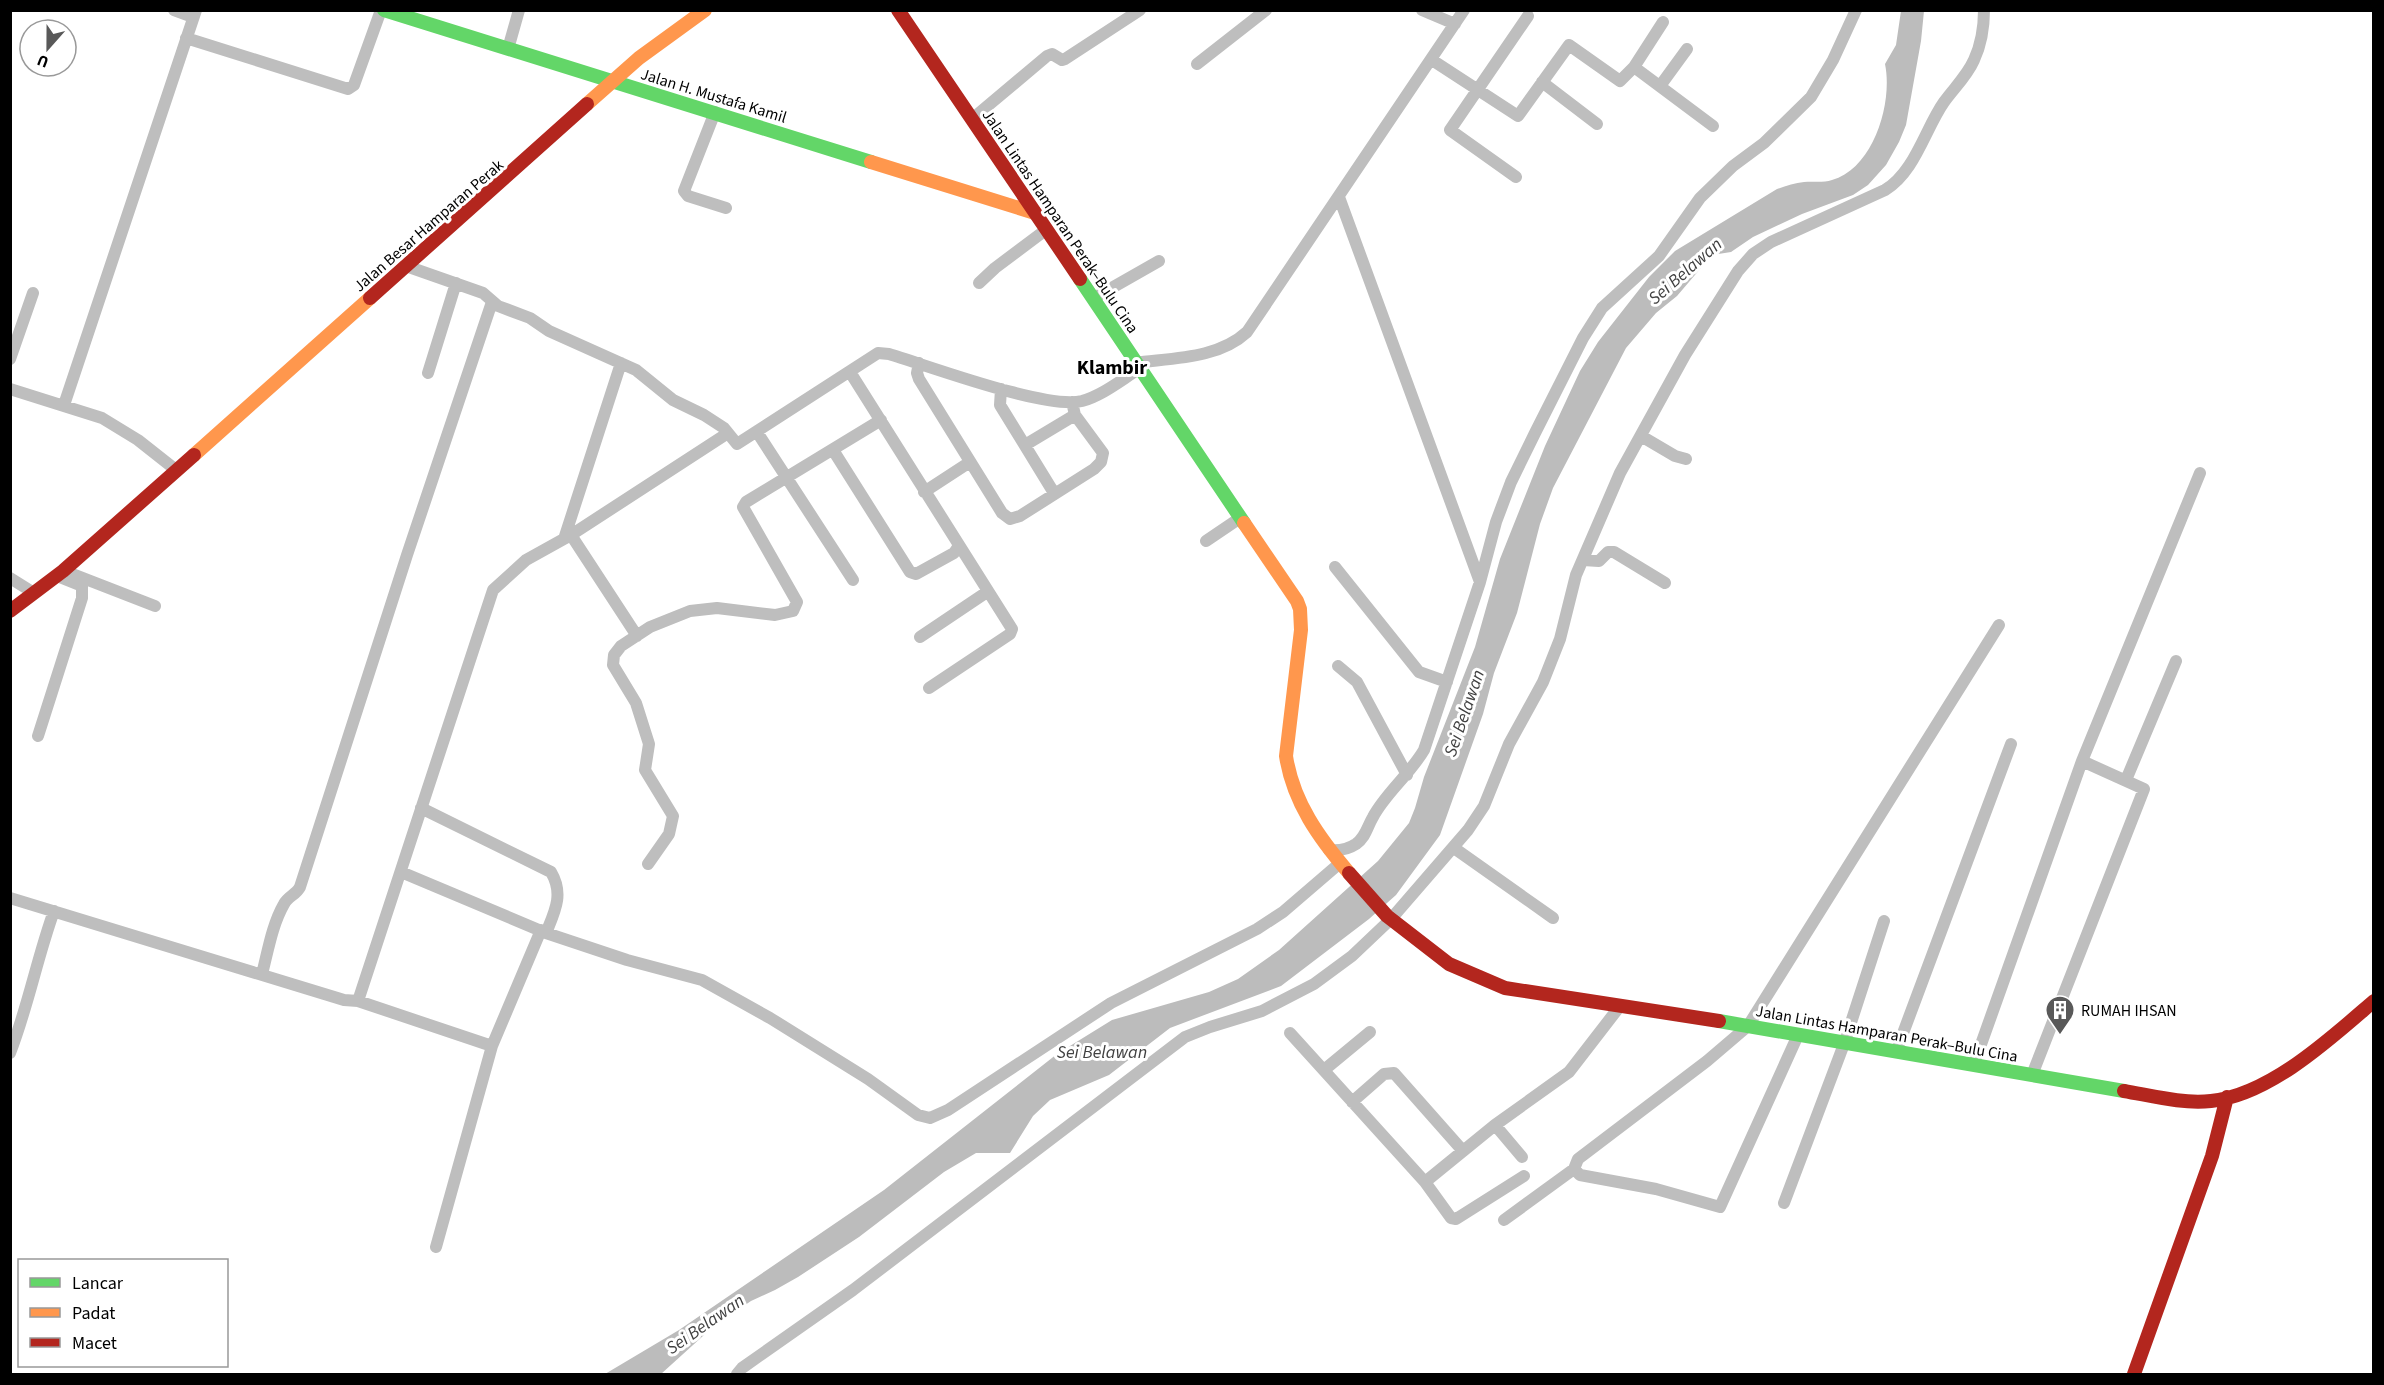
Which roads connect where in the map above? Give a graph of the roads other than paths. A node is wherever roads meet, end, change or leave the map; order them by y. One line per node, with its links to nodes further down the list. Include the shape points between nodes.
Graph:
1 (174, 10): 12 (street)
2 (382, 10): 16 (street, via 354,85 348,89); 17 (main road, Jalan H. Mustafa Kamil)
3 (519, 10): 17 (street)
4 (705, 10): 22 (main road, Jalan Besar Hamparan Perak)
5 (898, 10): 27 (main road, Jalan Lintas Hamparan Perak–Bulu Cina)
6 (1140, 10): 27 (street, via 1065,59 1047,56)
7 (1266, 10): 20 (street)
8 (1422, 10): 15 (street)
9 (1464, 10): 15 (street)
10 (1856, 10): 74 (street, via 1811,98 1718,180 1694,206 1659,256 1602,308 1511,482)
11 (1984, 10): 55 (street, via 1974,61 1935,116 1902,174 1885,190 1771,242 1749,258 1685,355)
12 (195, 14): 16 (street)
13 (1528, 16): 25 (street)
14 (1663, 22): 21 (street)
15 (1455, 24): 19 (street)
16 (186, 38): 50 (street)
17 (508, 49): 22 (main road, Jalan H. Mustafa Kamil)
18 (1687, 49): 24 (street)
19 (1432, 60): 25 (street); 31 (street)
20 (1197, 64)
21 (1634, 67): 23 (street, via 1620,81 1568,45); 24 (street)
22 (612, 82): 26 (main road, Jalan H. Mustafa Kamil); 36 (main road, Jalan Besar Hamparan Perak)
23 (1542, 82): 25 (street, via 1518,116); 28 (street)
24 (1660, 86): 29 (street)
25 (1476, 90): 30 (street, via 1451,131)
26 (715, 112): 32 (street, via 684,191 688,196); 33 (main road, Jalan H. Mustafa Kamil)
27 (972, 118): 33 (main road, Jalan Lintas Hamparan Perak–Bulu Cina)
28 (1597, 124)
29 (1713, 126)
30 (1516, 177)
31 (1339, 197): 45 (street, via 1254,324 1239,340 1214,351); 74 (street)
32 (726, 208)
33 (1035, 213): 34 (main road, Jalan Lintas Hamparan Perak–Bulu Cina)
34 (1047, 229): 38 (street); 40 (main road, Jalan Lintas Hamparan Perak–Bulu Cina)
35 (1159, 261): 40 (street)
36 (406, 266): 37 (street); 60 (main road, Jalan Besar Hamparan Perak)
37 (456, 284): 41 (street, via 483,293); 47 (street)
38 (980, 284)
39 (33, 293): 42 (street)
40 (1094, 298): 45 (main road, Jalan Lintas Hamparan Perak–Bulu Cina)
41 (492, 302): 43 (street); 104 (street, via 300,887 285,900 278,915)
42 (10, 359)
43 (621, 363): 54 (street, via 642,373 669,397); 66 (street)
44 (919, 363): 46 (street, via 878,353); 49 (street); 59 (street, via 919,379)
45 (1137, 366): 51 (street); 65 (main road, Jalan Lintas Hamparan Perak–Bulu Cina)
46 (850, 372): 52 (street); 53 (street)
47 (428, 373)
48 (10, 389): 50 (street)
49 (1001, 389): 51 (street, via 1060,402); 56 (street, via 1000,405)
50 (64, 405): 60 (street, via 102,418)
51 (1074, 409): 56 (street); 64 (street, via 1103,453 1102,458 1095,468)
52 (881, 420): 57 (street); 63 (street)
53 (757, 432): 54 (street, via 737,444); 62 (street)
54 (728, 433): 66 (street)
55 (1641, 436): 58 (street); 69 (street, via 1620,473)
56 (1025, 445): 64 (street)
57 (833, 450): 62 (street); 68 (street, via 910,572 916,574)
58 (1686, 459)
59 (970, 462): 63 (street); 64 (street, via 1002,513 1010,519)
60 (176, 470): 71 (main road, Jalan Besar Hamparan Perak)
61 (2200, 473): 89 (street)
62 (786, 478): 73 (street); 81 (street, via 743,507 797,602 796,608 775,615 717,608 690,611)
63 (924, 492): 68 (street)
64 (1054, 494)
65 (1240, 518): 67 (street); 94 (main road, Jalan Lintas Hamparan Perak–Bulu Cina, via 1300,609 1286,763 1302,810)
66 (568, 537): 81 (street); 92 (street, via 525,560 493,590)
67 (1206, 541)
68 (958, 547): 76 (street)
69 (1583, 560): 75 (street, via 1599,561 1608,552 1614,552); 93 (street, via 1543,682 1509,744 1484,806)
70 (1335, 567): 85 (street, via 1419,672)
71 (60, 573): 77 (main road, Jalan Besar Hamparan Perak); 78 (street); 87 (street, via 82,586 82,598)
72 (10, 578): 77 (street)
73 (853, 580)
74 (1480, 582): 85 (street)
75 (1665, 583)
76 (987, 592): 82 (street); 86 (street, via 1011,632)
77 (34, 593): 79 (main road, Jalan Besar Hamparan Perak)
78 (155, 606)
79 (10, 611)
80 (1999, 625): 108 (street)
81 (637, 636): 95 (street, via 621,646 613,665 641,717 649,744 645,770 673,816 669,834)
82 (920, 637)
83 (2176, 661): 91 (street)
84 (1338, 666): 90 (street, via 1357,682)
85 (1447, 682): 90 (street, via 1427,743)
86 (929, 688)
87 (38, 736)
88 (2011, 744): 114 (street)
89 (2082, 762): 91 (street); 116 (street)
90 (1407, 775): 94 (street, via 1378,809 1364,837 1340,851)
91 (2126, 780): 118 (street, via 2144,789)
92 (421, 808): 97 (street); 103 (street, via 551,872 559,896)
93 (1454, 848): 100 (street); 101 (street)
94 (1329, 850): 96 (main road, Jalan Lintas Hamparan Perak–Bulu Cina)
95 (648, 864)
96 (1342, 866): 100 (main road, Jalan Lintas Hamparan Perak–Bulu Cina); 103 (street, via 1257,929 1111,1003 930,1118 918,1115 838,1061 702,980)
97 (401, 872): 103 (street); 105 (street)
98 (10, 898): 99 (street)
99 (54, 911): 104 (street); 115 (street)
100 (1389, 917): 107 (main road, Jalan Lintas Hamparan Perak–Bulu Cina, via 1449,964 1498,986); 130 (street, via 1352,956 1314,984 1262,1011 1185,1037)
101 (1553, 918)
102 (1884, 921): 112 (street)
103 (543, 932): 113 (street)
104 (262, 974): 105 (street)
105 (358, 1001): 113 (street)
106 (2373, 1001): 119 (main road, Jalan Lintas Hamparan Perak–Bulu Cina, via 2300,1063 2263,1084)
107 (1620, 1006): 108 (main road, Jalan Lintas Hamparan Perak–Bulu Cina); 121 (street, via 1569,1072)
108 (1748, 1026): 111 (main road, Jalan Lintas Hamparan Perak–Bulu Cina); 124 (street, via 1578,1159)
109 (1370, 1032): 117 (street)
110 (1290, 1033): 117 (street)
111 (1798, 1035): 112 (main road, Jalan Lintas Hamparan Perak–Bulu Cina); 124 (street, via 1720,1207 1656,1189 1580,1175)
112 (1844, 1044): 114 (main road, Jalan Lintas Hamparan Perak–Bulu Cina); 127 (street)
113 (492, 1046): 129 (street)
114 (1896, 1052): 116 (main road, Jalan Lintas Hamparan Perak–Bulu Cina)
115 (10, 1053)
116 (1974, 1064): 118 (main road, Jalan Lintas Hamparan Perak–Bulu Cina)
117 (1324, 1070): 120 (street)
118 (2032, 1076): 119 (main road, Jalan Lintas Hamparan Perak–Bulu Cina, via 2178,1100)
119 (2227, 1097): 131 (main road, via 2212,1156)
120 (1352, 1102): 122 (street, via 1384,1074 1394,1073); 126 (street)
121 (1495, 1125): 122 (street); 123 (street)
122 (1463, 1151): 126 (street)
123 (1522, 1157)
124 (1574, 1169): 128 (street)
125 (1524, 1176): 126 (street, via 1455,1220)
126 (1425, 1182)
127 (1784, 1203)
128 (1504, 1220)
129 (436, 1247)
130 (737, 1374)
131 (2134, 1374)

